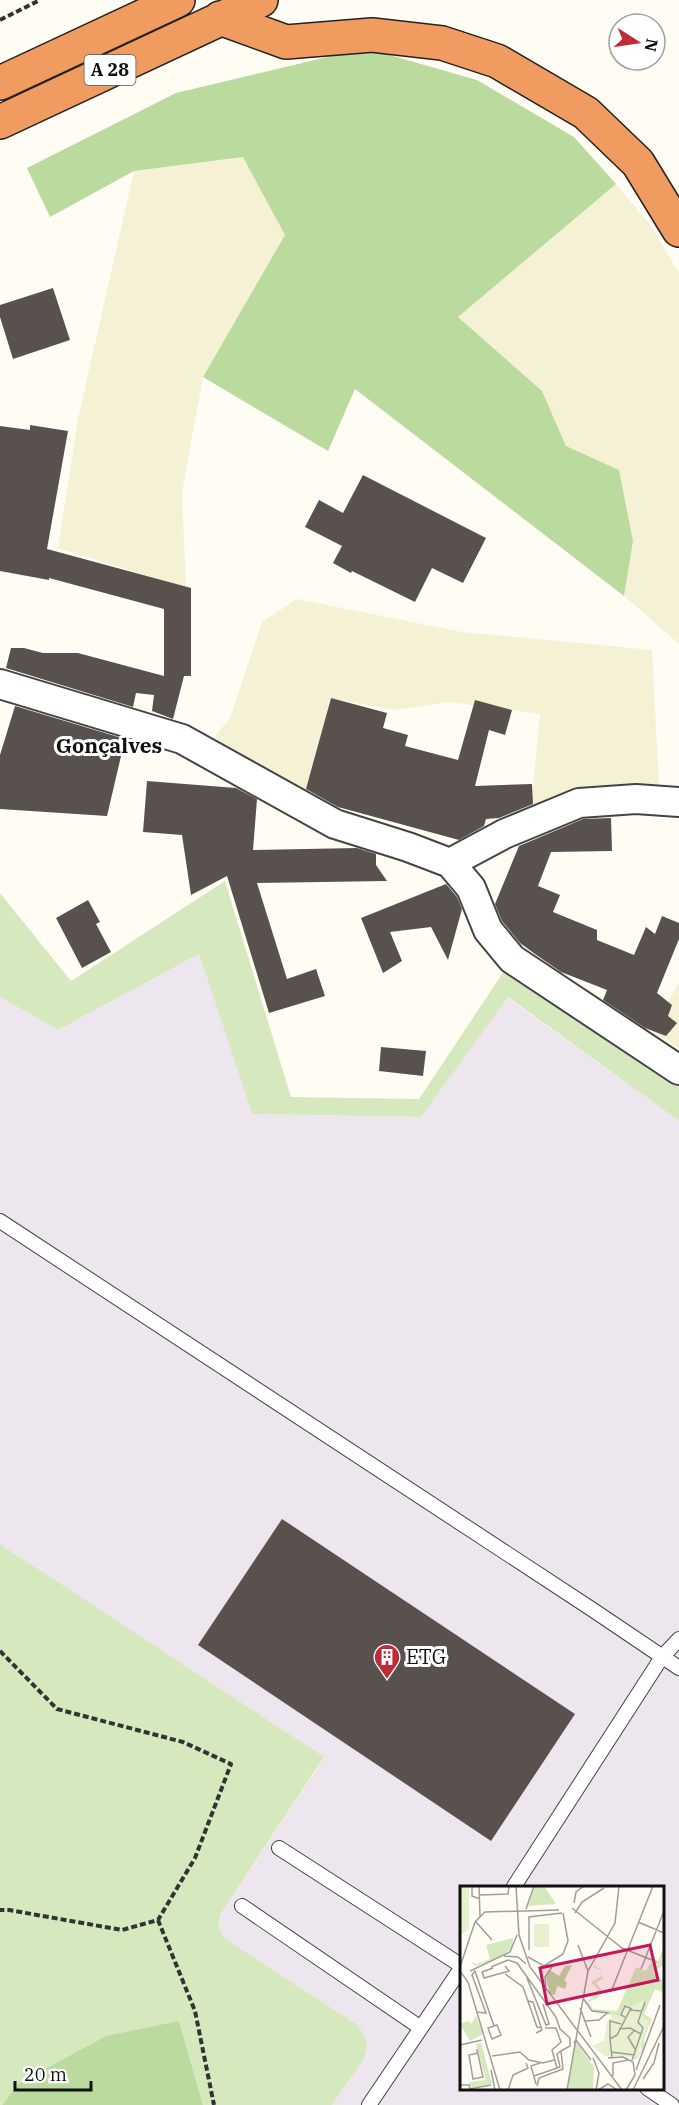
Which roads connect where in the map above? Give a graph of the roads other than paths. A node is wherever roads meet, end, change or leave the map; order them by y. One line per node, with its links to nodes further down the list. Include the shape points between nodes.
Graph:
1 (178, 0): 4 (highway, A 28)
2 (261, 0): 3 (highway, A 28)
3 (220, 18): 5 (highway, A 28); 6 (highway, via 286,42 372,35 442,43 497,61 586,113 638,163)
4 (0, 83)
5 (0, 122)
6 (679, 230)
7 (0, 684): 9 (street, via 182,739 334,824)
8 (679, 802): 9 (street, via 636,799 579,803 504,834)
9 (450, 863): 10 (street, via 471,888 488,930 512,959)
10 (679, 1070)
11 (0, 1221): 13 (lane)
12 (679, 1639): 13 (lane)
13 (662, 1657): 14 (lane); 16 (lane)
14 (679, 1668)
15 (279, 1848): 18 (lane)
16 (514, 1886)
17 (242, 1906): 20 (lane)
18 (460, 1965)
19 (460, 1969): 20 (lane)
20 (421, 2028): 22 (lane)
21 (650, 2090): 23 (lane)
22 (369, 2105)
23 (672, 2105)

